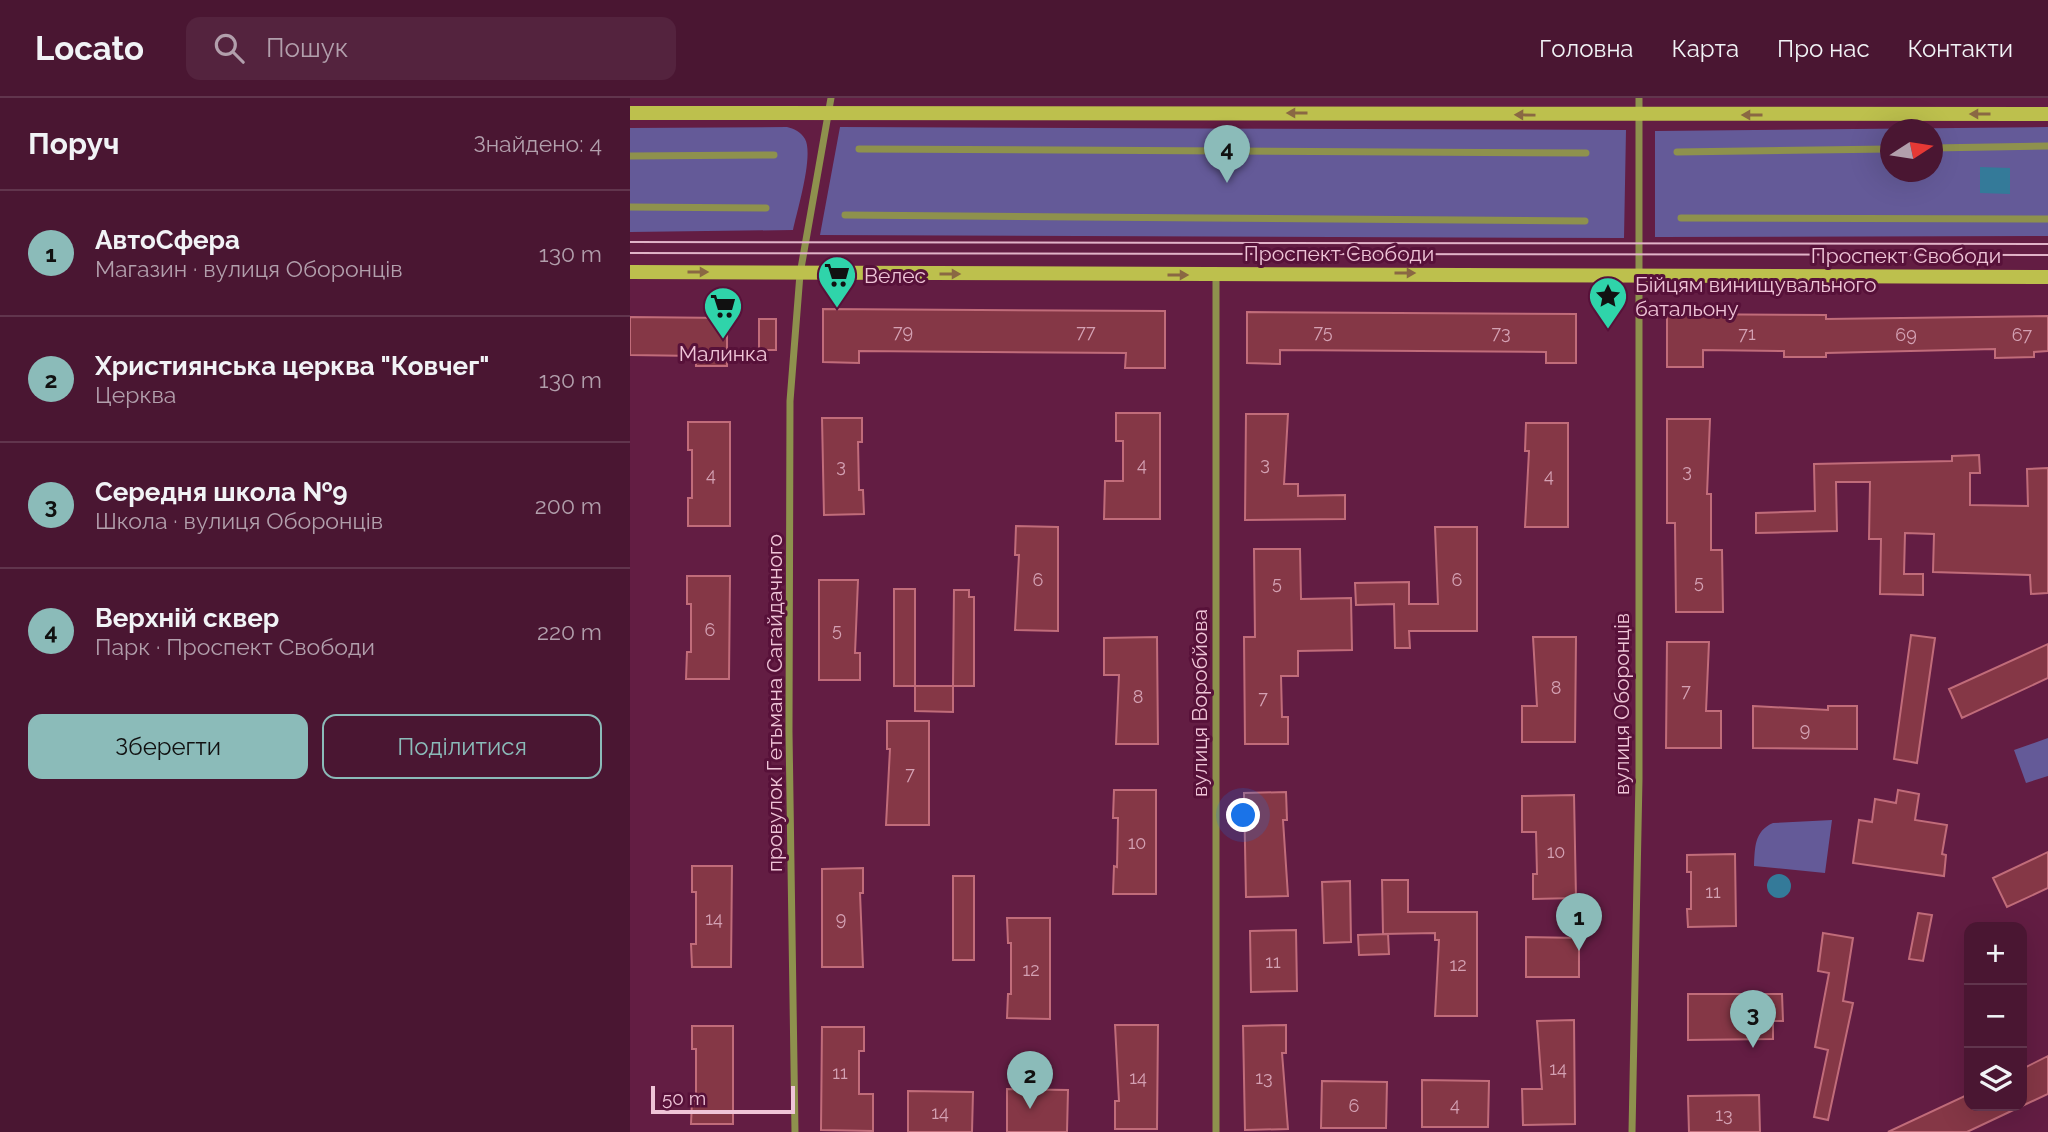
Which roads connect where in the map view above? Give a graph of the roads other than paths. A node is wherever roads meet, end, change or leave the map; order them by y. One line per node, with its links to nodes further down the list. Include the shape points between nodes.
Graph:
1 (1639, 98): 5 (street, вулиця Оборонців)
2 (830, 105): 3 (main road); 5 (main road, one-way to 2); 21 (street, провулок Гетьмана Сагайдачного)
3 (630, 113)
4 (2048, 114): 5 (main road, one-way to 5)
5 (1639, 116): 23 (street, вулиця Оборонців)
6 (2048, 146): 7 (street)
7 (1943, 148)
8 (859, 149): 11 (street)
9 (1880, 149): 10 (street)
10 (1677, 152)
11 (1586, 153)
12 (774, 155): 13 (street)
13 (630, 156)
14 (630, 207): 15 (street)
15 (766, 208)
16 (845, 215): 19 (street)
17 (1681, 218): 18 (street)
18 (2048, 219)
19 (1585, 221)
20 (630, 272): 21 (main road, Проспект Свободи, one-way to 21)
21 (800, 274): 22 (main road, Проспект Свободи, one-way to 22); 25 (street, провулок Гетьмана Сагайдачного, via 790,401)
22 (1216, 275): 23 (main road, Проспект Свободи, one-way to 23); 26 (street, вулиця Воробйова)
23 (1638, 275): 24 (main road, Проспект Свободи); 27 (street, вулиця Оборонців, via 1639,779)
24 (2048, 277)
25 (795, 1132)
26 (1216, 1132)
27 (1632, 1132)

